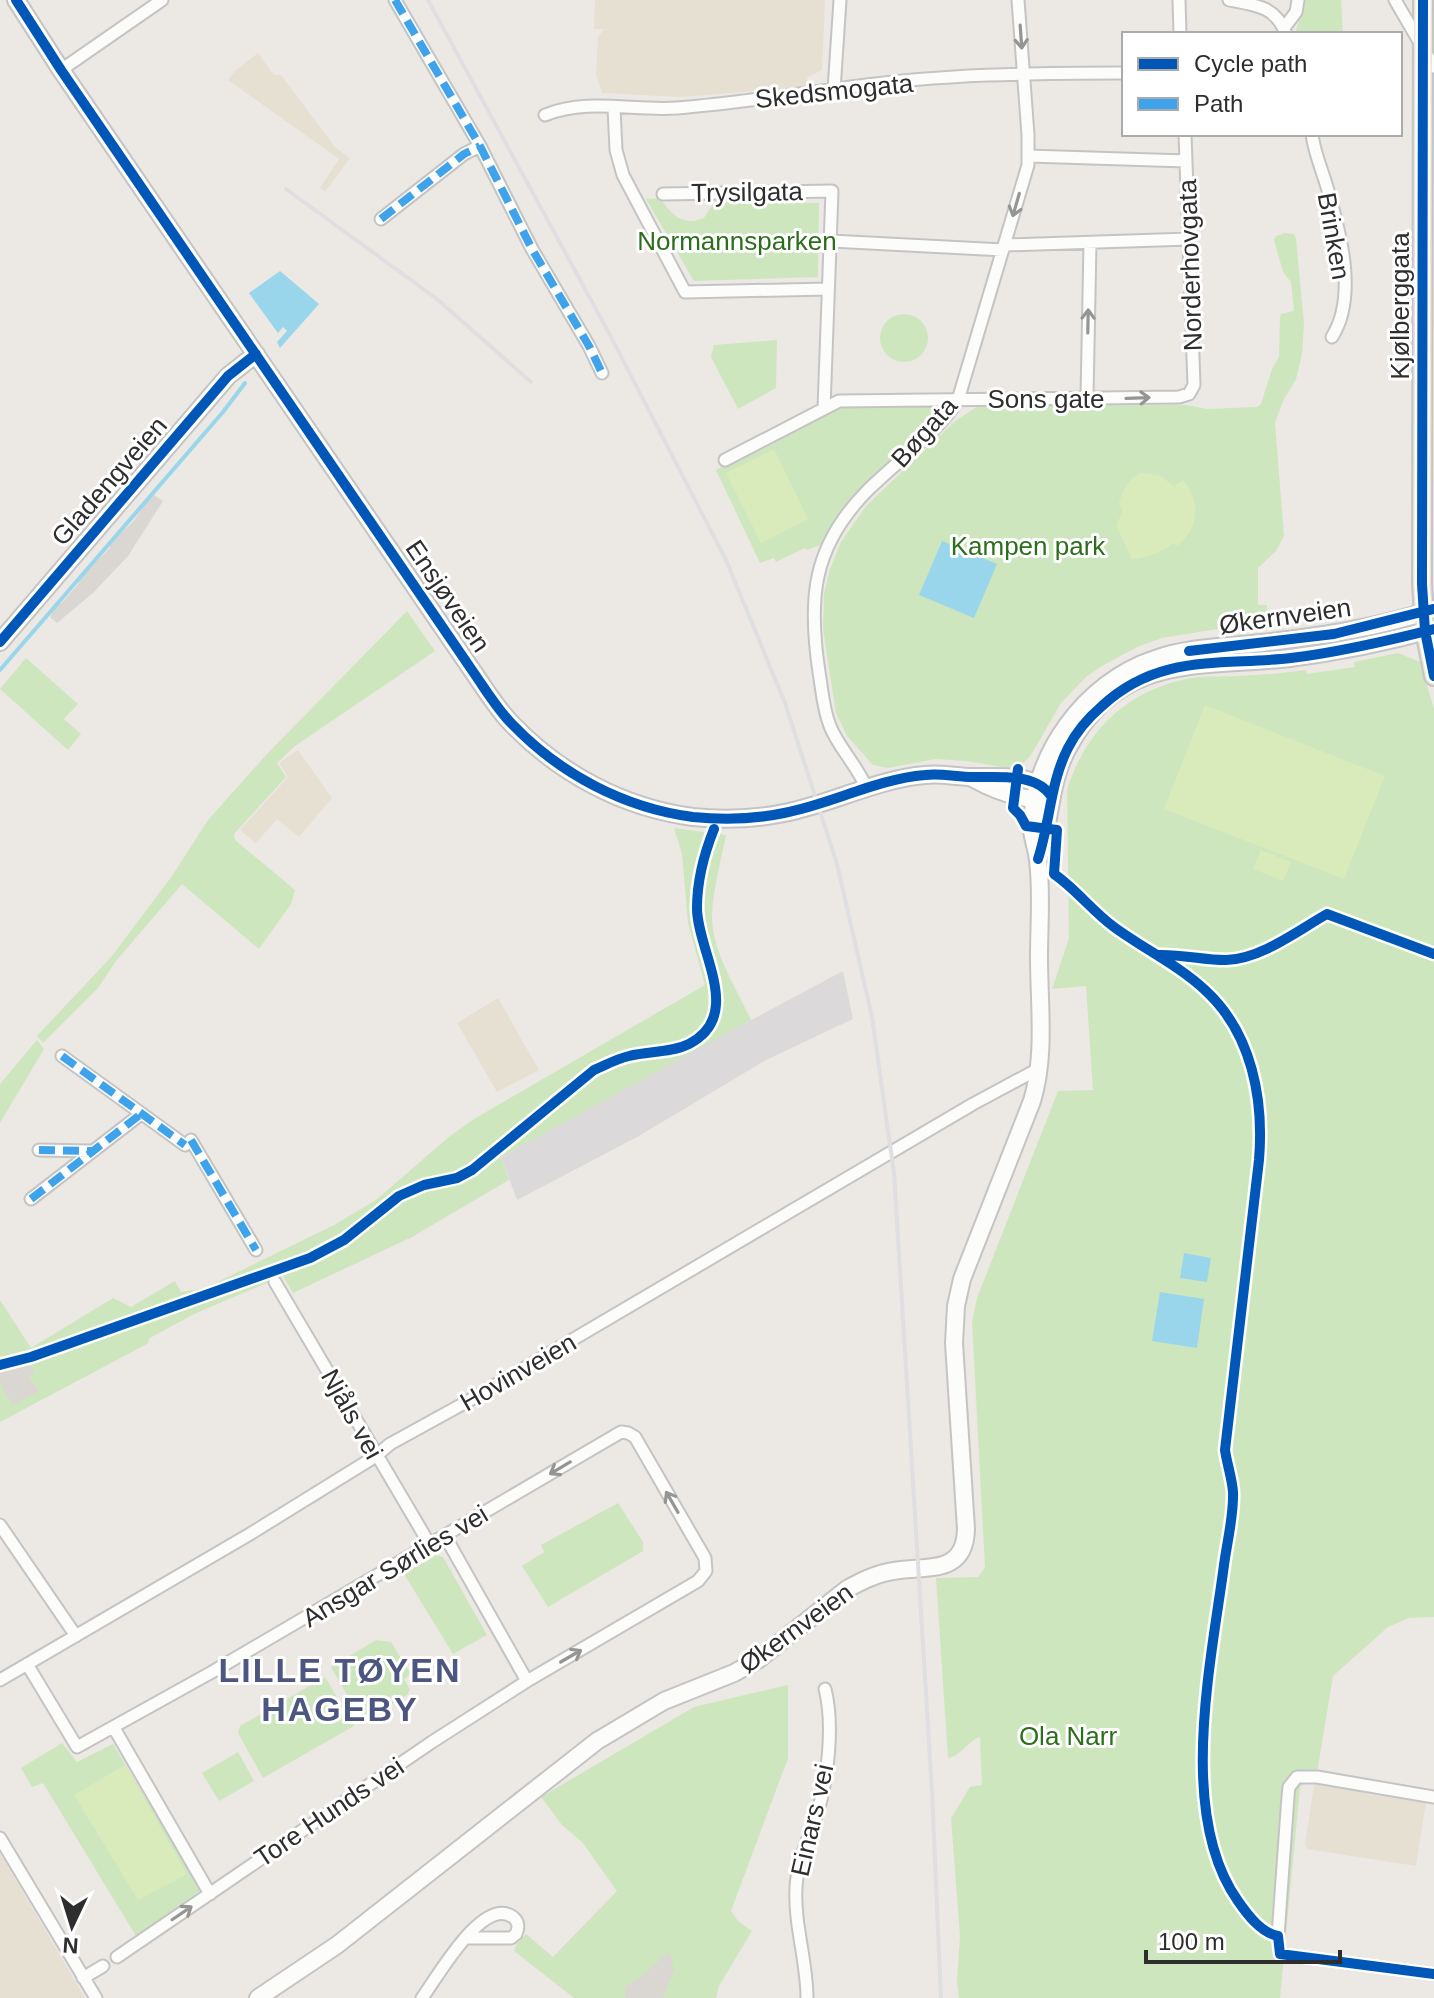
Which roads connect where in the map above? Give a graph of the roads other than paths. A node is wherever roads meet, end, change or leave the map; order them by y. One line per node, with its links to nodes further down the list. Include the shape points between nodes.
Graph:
1 (16, 0): 15 (main road, Ensjøveien)
2 (162, 0): 15 (street)
3 (395, 0): 23 (street)
4 (840, 0): 18 (street)
5 (1018, 0): 16 (street, Bøgata, one-way to 16)
6 (1179, 0): 12 (street)
7 (1229, 0): 11 (street, via 1269,9)
8 (1298, 0): 11 (street)
9 (1395, 0): 13 (street)
10 (1423, 0): 13 (main road, Kjølberggata)
11 (1285, 31)
12 (1180, 32)
13 (1423, 48): 14 (street); 41 (main road, Kjølberggata)
14 (1434, 67)
15 (61, 70): 34 (main road, Ensjøveien)
16 (1023, 73): 17 (street, Skedsmogata); 18 (street, Skedsmogata); 24 (street, Bøgata)
17 (1122, 73)
18 (834, 90): 19 (street, Skedsmogata, via 671,108)
19 (614, 108): 20 (street, Skedsmogata, via 580,106); 32 (street, via 623,175 685,292)
20 (545, 115)
21 (1185, 136): 25 (street, Norderhovgata)
22 (1313, 136): 33 (street, Brinken, via 1344,270 1343,318)
23 (480, 146): 27 (street); 35 (street)
24 (1028, 156): 25 (street); 31 (street, Bøgata, one-way to 31)
25 (1186, 161): 28 (street, Norderhovgata)
26 (663, 194): 29 (street, Trysilgata, via 832,191)
27 (381, 219)
28 (1189, 239): 30 (street); 36 (street, Norderhovgata, via 1194,385)
29 (831, 241): 31 (street); 32 (street)
30 (1090, 243): 31 (street); 37 (street, one-way to 30)
31 (1004, 247): 38 (street, Bøgata)
32 (828, 289): 39 (street)
33 (1332, 337)
34 (256, 354): 42 (main road, Gladengveien, via 228,376); 44 (main road, Ensjøveien, via 503,714 566,769 628,801 703,818 781,814)
35 (602, 373)
36 (1189, 394): 37 (street, Sons gate, one-way to 36)
37 (1087, 398): 38 (street, Sons gate)
38 (958, 400): 39 (street, Sons gate, via 839,401); 44 (street, Bøgata, via 849,510 817,576 812,626 826,713)
39 (824, 408): 40 (street, Sons gate)
40 (725, 460)
41 (1429, 620): 43 (main road, Kjølberggata); 45 (main road, Økernveien, via 1183,652 1141,664 1107,683 1074,715 1057,740)
42 (0, 642)
43 (1434, 676)
44 (867, 789): 45 (main road, Ensjøveien, via 925,775 996,776)
45 (1043, 793): 47 (main road, Økernveien, via 1046,836 1038,859)
46 (62, 1056): 48 (street)
47 (1040, 1068): 54 (street, Hovinveien); 74 (main road, Økernveien, via 956,1306 966,1529 958,1557 939,1566 863,1580 759,1659 623,1723 337,1945)
48 (141, 1114): 50 (street); 52 (street, via 188,1142)
49 (39, 1150): 50 (street)
50 (91, 1151): 51 (street)
51 (31, 1199)
52 (256, 1250)
53 (275, 1282): 54 (street, Njåls vei)
54 (376, 1456): 57 (street, Njåls vei); 59 (street, Hovinveien)
55 (0, 1525): 59 (street)
56 (445, 1536): 57 (street, Ansgar Sørlies vei); 58 (street, Ansgar Sørlies vei, one-way to 56, via 705,1558 635,1437 621,1432); 62 (street)
57 (430, 1545): 64 (street, Ansgar Sørlies vei)
58 (706, 1571): 62 (street, Tore Hunds vei, one-way to 58, via 698,1581)
59 (76, 1636): 60 (street, Hovinveien)
60 (27, 1664): 61 (street, Hovinveien); 64 (street, Ansgar Sørlies vei, via 77,1747)
61 (0, 1680)
62 (527, 1681): 67 (street, Tore Hunds vei)
63 (825, 1689): 76 (street, Einars vei, via 826,1777 796,1889)
64 (114, 1728): 67 (street)
65 (1434, 1797): 71 (street, via 1297,1777 1289,1787 1278,1936 1280,1954)
66 (0, 1838): 72 (street)
67 (210, 1894): 69 (street, Tore Hunds vei, one-way to 67)
68 (466, 1938): 75 (street)
69 (117, 1957)
70 (103, 1966): 72 (street)
71 (1434, 1974)
72 (83, 1978): 73 (street)
73 (96, 1998)
74 (258, 1998)
75 (422, 1998)
76 (807, 1998)

